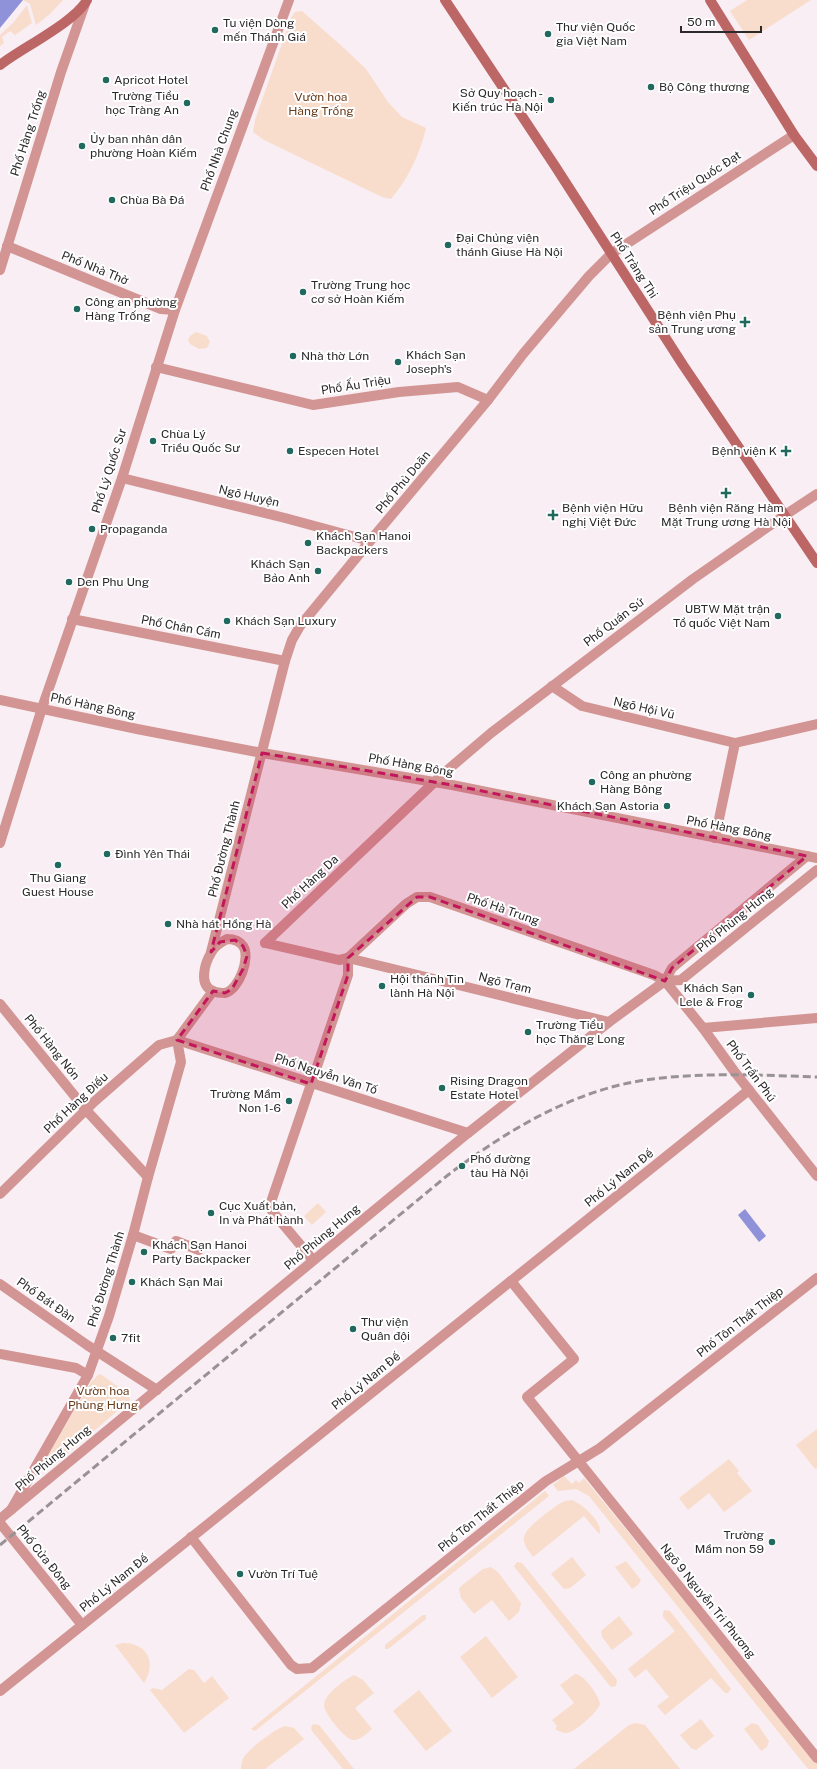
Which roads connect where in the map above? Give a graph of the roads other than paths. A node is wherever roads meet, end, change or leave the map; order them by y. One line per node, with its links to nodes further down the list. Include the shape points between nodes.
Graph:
1 (289, 0): 11 (street, Phố Nhà Chung)
2 (445, 0): 9 (main road, Phố Tràng Thi)
3 (710, 0): 6 (main road)
4 (86, 1): 5 (main road, via 67,21); 8 (street, Phố Hàng Trống, via 61,72)
5 (0, 65)
6 (794, 135): 7 (main road); 9 (street, Phố Triệu Quốc Đạt)
7 (817, 166)
8 (7, 246): 10 (street, Phố Hàng Trống); 11 (street, Phố Nhà Thờ, via 161,309)
9 (612, 254): 13 (street, Phố Phủ Doãn, via 589,276); 16 (main road, Phố Tràng Thi, via 683,365)
10 (0, 270)
11 (175, 310): 12 (street, Phố Lý Quốc Sư)
12 (156, 367): 13 (street, Phố Ấu Triệu, via 313,405 458,386); 14 (street, Phố Lý Quốc Sư)
13 (488, 400): 17 (street, Phố Phủ Doãn)
14 (122, 478): 17 (street, Ngõ Huyện); 19 (street, Phố Lý Quốc Sư)
15 (817, 494): 16 (street, Phố Quán Sứ)
16 (785, 515): 18 (main road, Phố Tràng Thi); 21 (street, Phố Quán Sứ, via 693,579)
17 (370, 541): 20 (street, Phố Phủ Doãn, via 300,626)
18 (817, 563)
19 (72, 619): 20 (street, Phố Chân Cầm); 23 (street, Phố Lý Quốc Sư)
20 (285, 661): 26 (street, Phố Phủ Doãn)
21 (552, 686): 25 (street, Ngõ Hội Vũ, via 582,706); 27 (street, Phố Quán Sứ, via 491,732)
22 (0, 700): 23 (street, Phố Hàng Bông)
23 (42, 708): 26 (street, Phố Hàng Bông); 29 (street, Phố Lý Quốc Sư)
24 (817, 724): 25 (street, Ngõ Hội Vũ)
25 (735, 743): 28 (street)
26 (262, 753): 27 (street, Phố Hàng Bông); 32 (street, Phố Đường Thành)
27 (435, 782): 28 (street, Phố Hàng Bông); 33 (street, Phố Hàng Da, via 265,942 339,960)
28 (715, 838): 30 (street, Phố Hàng Bông)
29 (0, 843)
30 (812, 857): 34 (street, Phố Phùng Hưng, via 672,968)
31 (817, 870): 34 (street, Phố Phùng Hưng, via 681,980)
32 (211, 952): 35 (street, via 204,978 206,986); 35 (street, via 227,938 243,946 246,956 243,969 232,989 225,993)
33 (348, 958): 34 (street, Phố Hà Trung, via 406,904 417,897 430,897); 38 (street, Ngõ Trạm); 41 (street, via 348,975)
34 (665, 981): 38 (street, Phố Phùng Hưng); 39 (street, Phố Trần Phú)
35 (213, 991): 40 (street)
36 (1, 1006): 43 (street, Phố Hàng Nón)
37 (817, 1018): 39 (street)
38 (609, 1022): 44 (street, Phố Phùng Hưng)
39 (703, 1028): 42 (street, Phố Trần Phú)
40 (177, 1040): 41 (street, Phố Nguyễn Văn Tố); 43 (street, Phố Hàng Điếu, via 160,1045); 46 (street, Phố Đường Thành, via 181,1062)
41 (311, 1084): 44 (street, Phố Nguyễn Văn Tố); 50 (street, via 270,1208)
42 (749, 1090): 45 (street, Phố Trần Phú); 52 (street, Phố Lý Nam Đế)
43 (86, 1110): 46 (street, Phố Hàng Nón); 47 (street, Phố Hàng Điếu)
44 (468, 1133): 50 (street, Phố Phùng Hưng)
45 (817, 1176)
46 (148, 1177): 48 (street, Phố Đường Thành)
47 (0, 1194)
48 (133, 1236): 49 (street, via 170,1249 176,1241); 54 (street, Phố Đường Thành)
49 (199, 1250)
50 (313, 1260): 57 (street, Phố Phùng Hưng)
51 (817, 1278): 58 (street, Phố Tôn Thất Thiệp, via 600,1448)
52 (512, 1281): 58 (street, Ngõ 9 Nguyễn Tri Phương, via 574,1359 528,1397); 62 (street, Phố Lý Nam Đế)
53 (0, 1284): 54 (street, Phố Bát Đàn)
54 (96, 1350): 56 (street, Phố Đường Thành); 57 (street, Phố Bát Đàn)
55 (0, 1354): 56 (street, via 76,1368)
56 (88, 1375): 59 (street, Phố Đường Thành)
57 (157, 1390): 59 (street, Phố Phùng Hưng)
58 (579, 1461): 62 (street, Phố Tôn Thất Thiệp, via 546,1481 312,1668 297,1669 291,1664); 65 (street, Ngõ 9 Nguyễn Tri Phương)
59 (11, 1510): 60 (street, Phố Phùng Hưng)
60 (0, 1519)
61 (0, 1523): 63 (street, Phố Cửa Đông)
62 (191, 1537): 63 (street, Phố Lý Nam Đế)
63 (82, 1625): 64 (street, Phố Lý Nam Đế)
64 (0, 1692)
65 (817, 1758)

